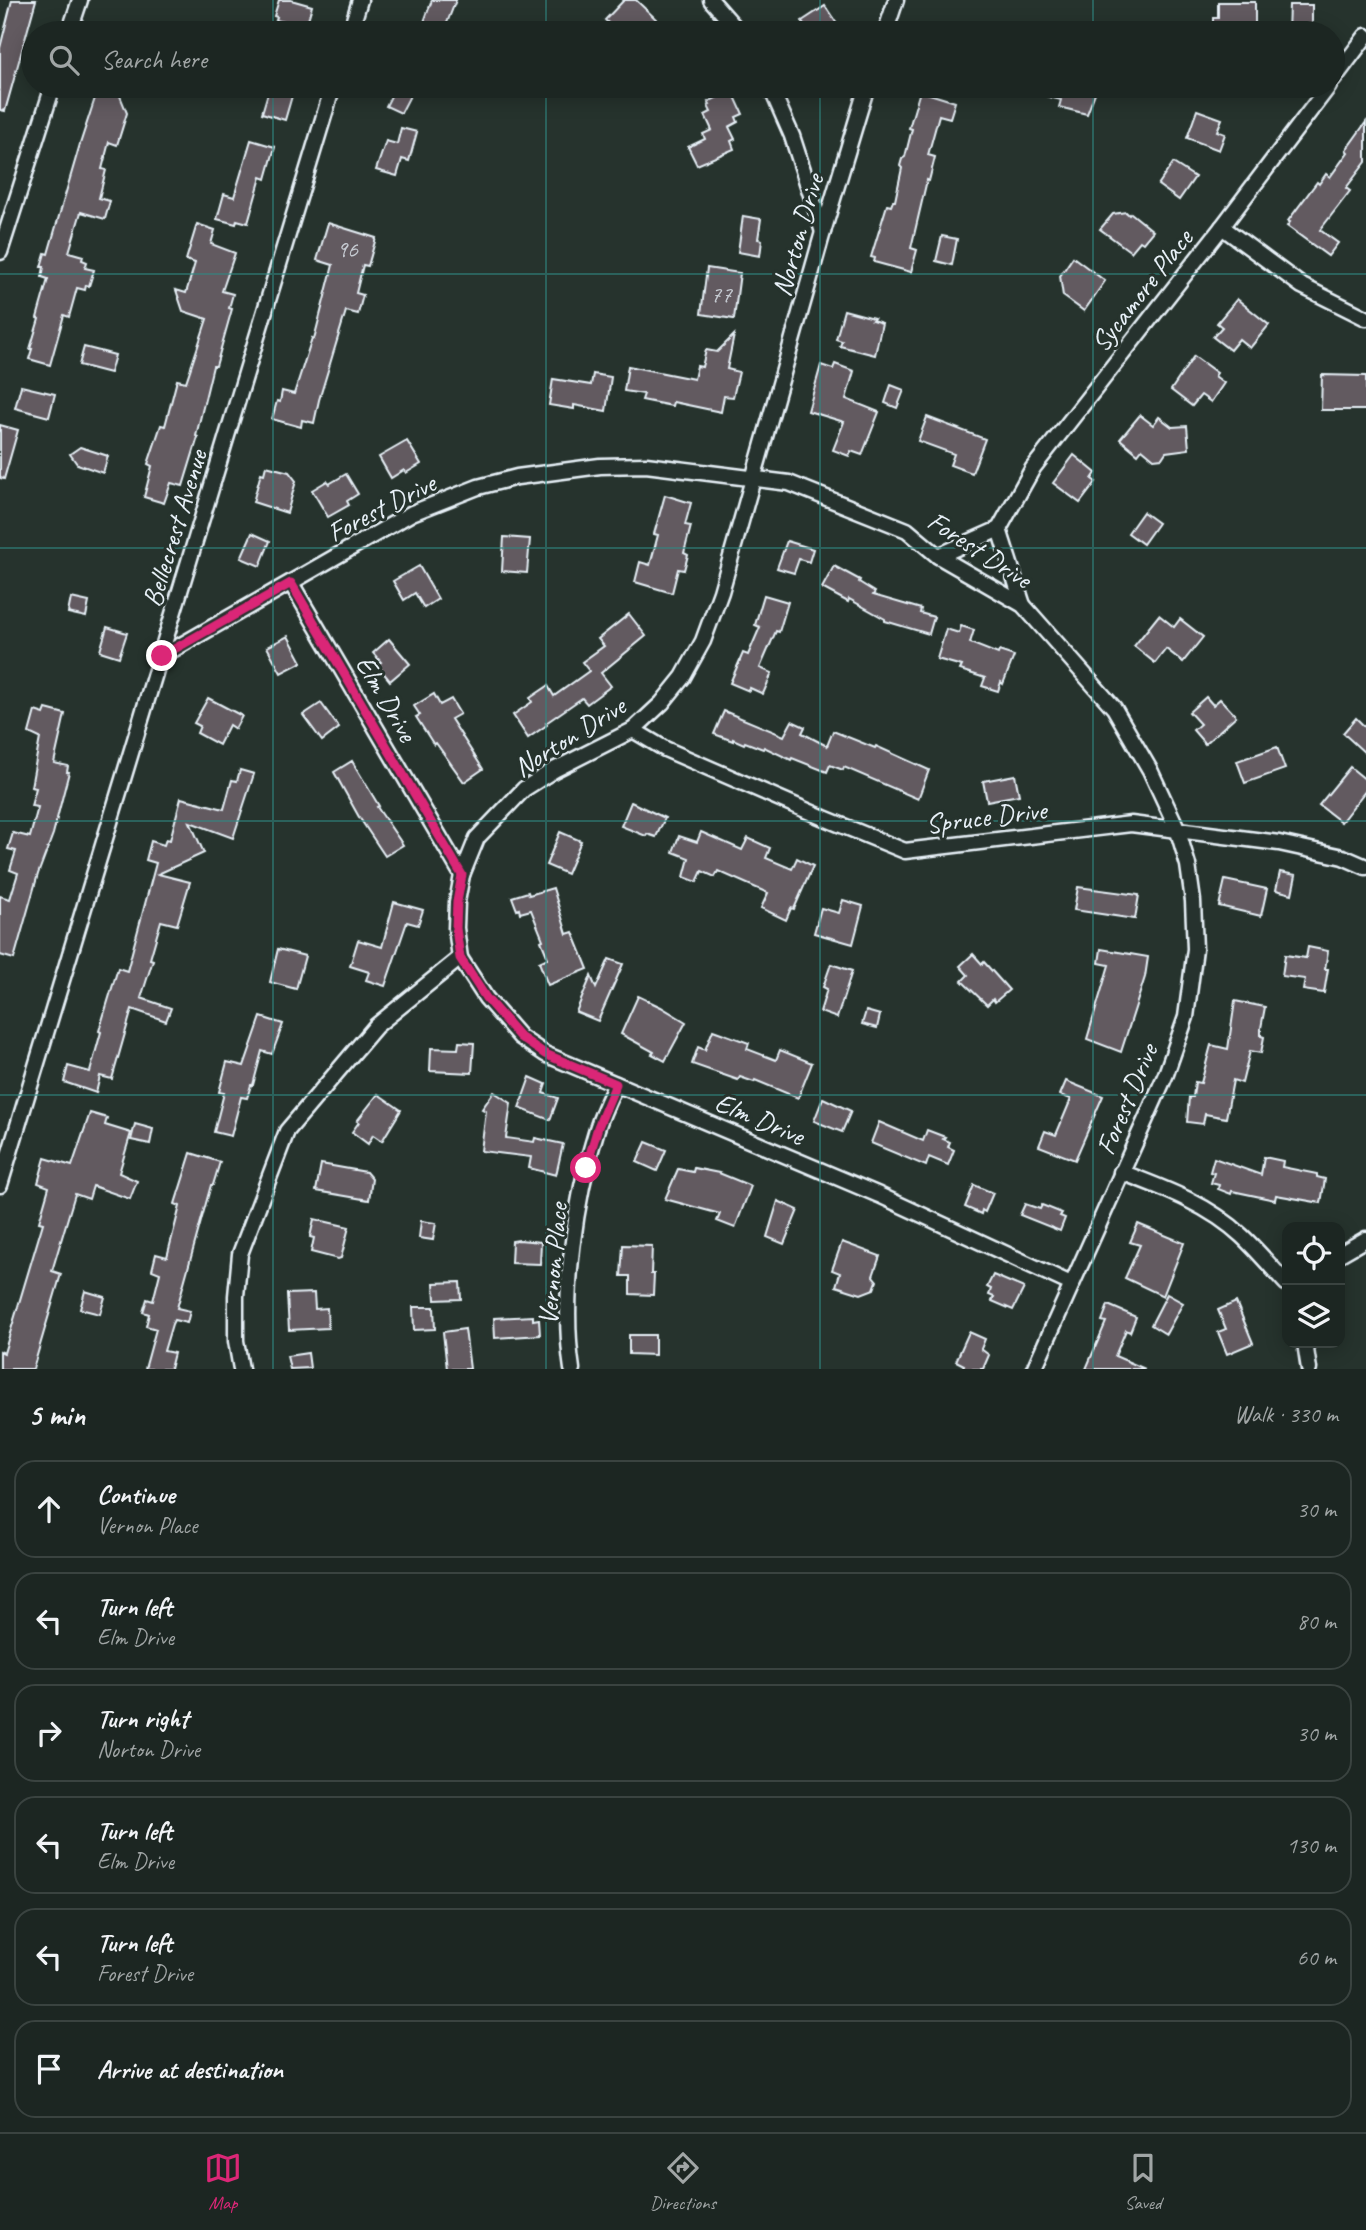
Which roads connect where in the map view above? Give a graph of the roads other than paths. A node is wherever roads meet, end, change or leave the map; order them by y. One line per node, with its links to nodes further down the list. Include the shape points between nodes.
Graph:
1 (80, 0): 5 (street)
2 (360, 0): 6 (street)
3 (711, 0): 7 (street)
4 (896, 0): 8 (street)
5 (73, 21)
6 (354, 21)
7 (729, 21)
8 (889, 21)
9 (1366, 36): 10 (street)
10 (1345, 64)
11 (49, 98): 18 (street)
12 (329, 98): 25 (street, Bellecrest Avenue)
13 (775, 98): 17 (street)
14 (863, 98): 17 (street, Norton Drive)
15 (1320, 98): 16 (street, Sycamore Place)
16 (1222, 228): 19 (street, via 1302,286); 21 (street, Sycamore Place, via 1033,468)
17 (823, 232): 20 (street, Norton Drive)
18 (0, 252)
19 (1366, 318)
20 (754, 478): 22 (street, Forest Drive, via 789,483 907,530); 23 (street, Forest Drive, via 646,465 517,477 412,513); 26 (street, Norton Drive, via 703,641 683,677)
21 (999, 529): 22 (street); 24 (street)
22 (938, 556): 24 (street, Forest Drive)
23 (291, 583): 25 (street, Forest Drive); 29 (street, Elm Drive)
24 (1023, 605): 27 (street, Forest Drive, via 1114,708)
25 (162, 656): 33 (street, Bellecrest Avenue)
26 (633, 730): 27 (street, Spruce Drive, via 665,749 905,851 1131,824); 29 (street, Norton Drive, via 524,789 477,838)
27 (1177, 828): 28 (street, Spruce Drive, via 1279,843 1343,857); 32 (street, Forest Drive, via 1193,901 1195,950 1186,1017 1166,1074)
28 (1366, 867)
29 (462, 875): 30 (street, Norton Drive, via 456,928)
30 (460, 958): 31 (street, Elm Drive, via 520,1037 545,1054); 39 (street, via 376,1026 287,1131 240,1254 236,1341)
31 (616, 1084): 37 (street, Elm Drive, via 879,1195); 40 (street, Vernon Place, via 586,1168 574,1241 569,1322)
32 (1121, 1172): 36 (street, via 1202,1207 1240,1234); 37 (street, Forest Drive)
33 (0, 1185)
34 (1366, 1239): 35 (street)
35 (1345, 1251)
36 (1282, 1279)
37 (1072, 1284): 41 (street, Forest Drive)
38 (1306, 1348): 42 (street)
39 (241, 1369)
40 (572, 1369)
41 (1034, 1369)
42 (1309, 1369)

